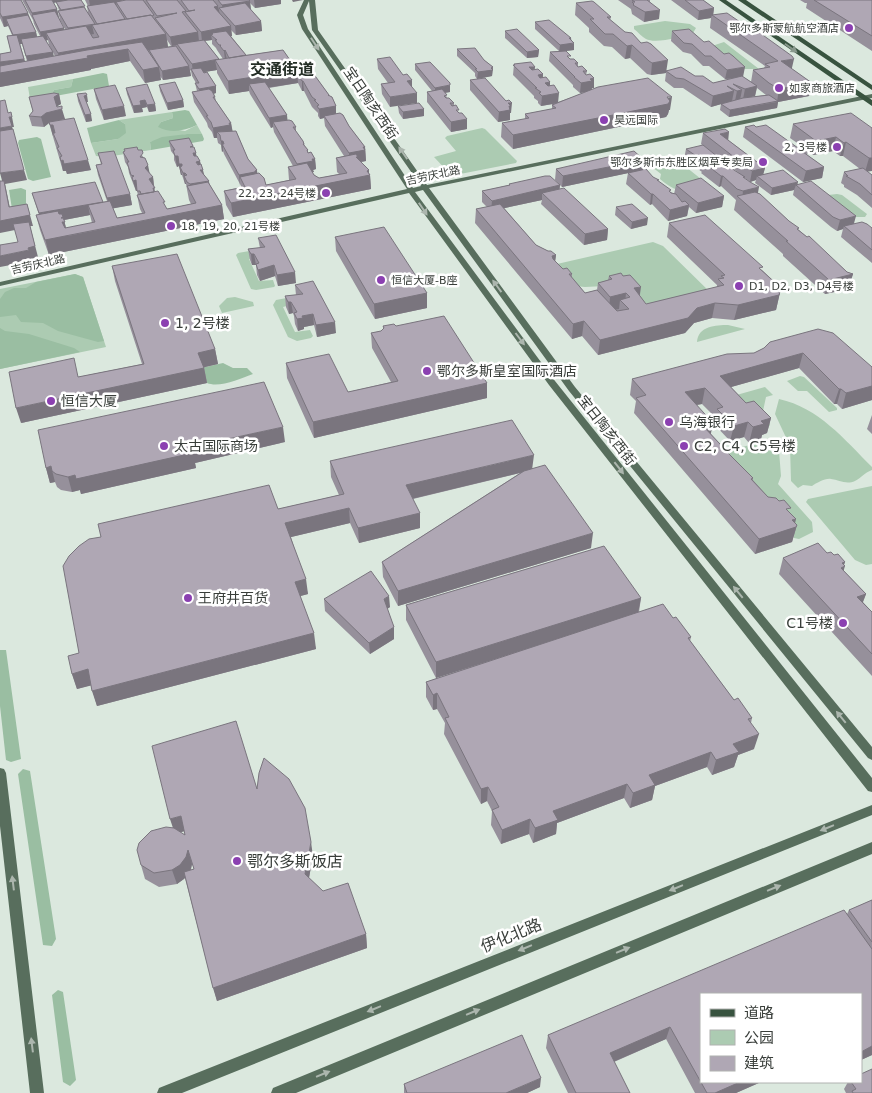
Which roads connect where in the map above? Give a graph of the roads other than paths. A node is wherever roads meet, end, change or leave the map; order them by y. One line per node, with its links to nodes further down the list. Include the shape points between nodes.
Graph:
1 (307, 0): 9 (street, 宝日陶亥西街, one-way to 9, via 300,14 305,29)
2 (312, 0): 8 (street, 宝日陶亥西街, one-way to 2, via 315,30)
3 (722, 0): 6 (main road, one-way to 6)
4 (742, 0): 5 (main road)
5 (872, 88)
6 (868, 97): 7 (main road); 8 (street, 吉劳庆北路)
7 (872, 104)
8 (426, 187): 9 (street, 吉劳庆北路); 11 (street, 宝日陶亥西街, one-way to 8, via 572,389)
9 (412, 191): 10 (street, 吉劳庆北路); 13 (street, 宝日陶亥西街, one-way to 13, via 565,399)
10 (0, 284)
11 (872, 755)
12 (0, 772): 16 (street, one-way to 12)
13 (872, 788)
14 (872, 810): 17 (street, 伊化北路, one-way to 17)
15 (872, 848): 18 (street, one-way to 15)
16 (37, 1093)
17 (164, 1093)
18 (278, 1093)

